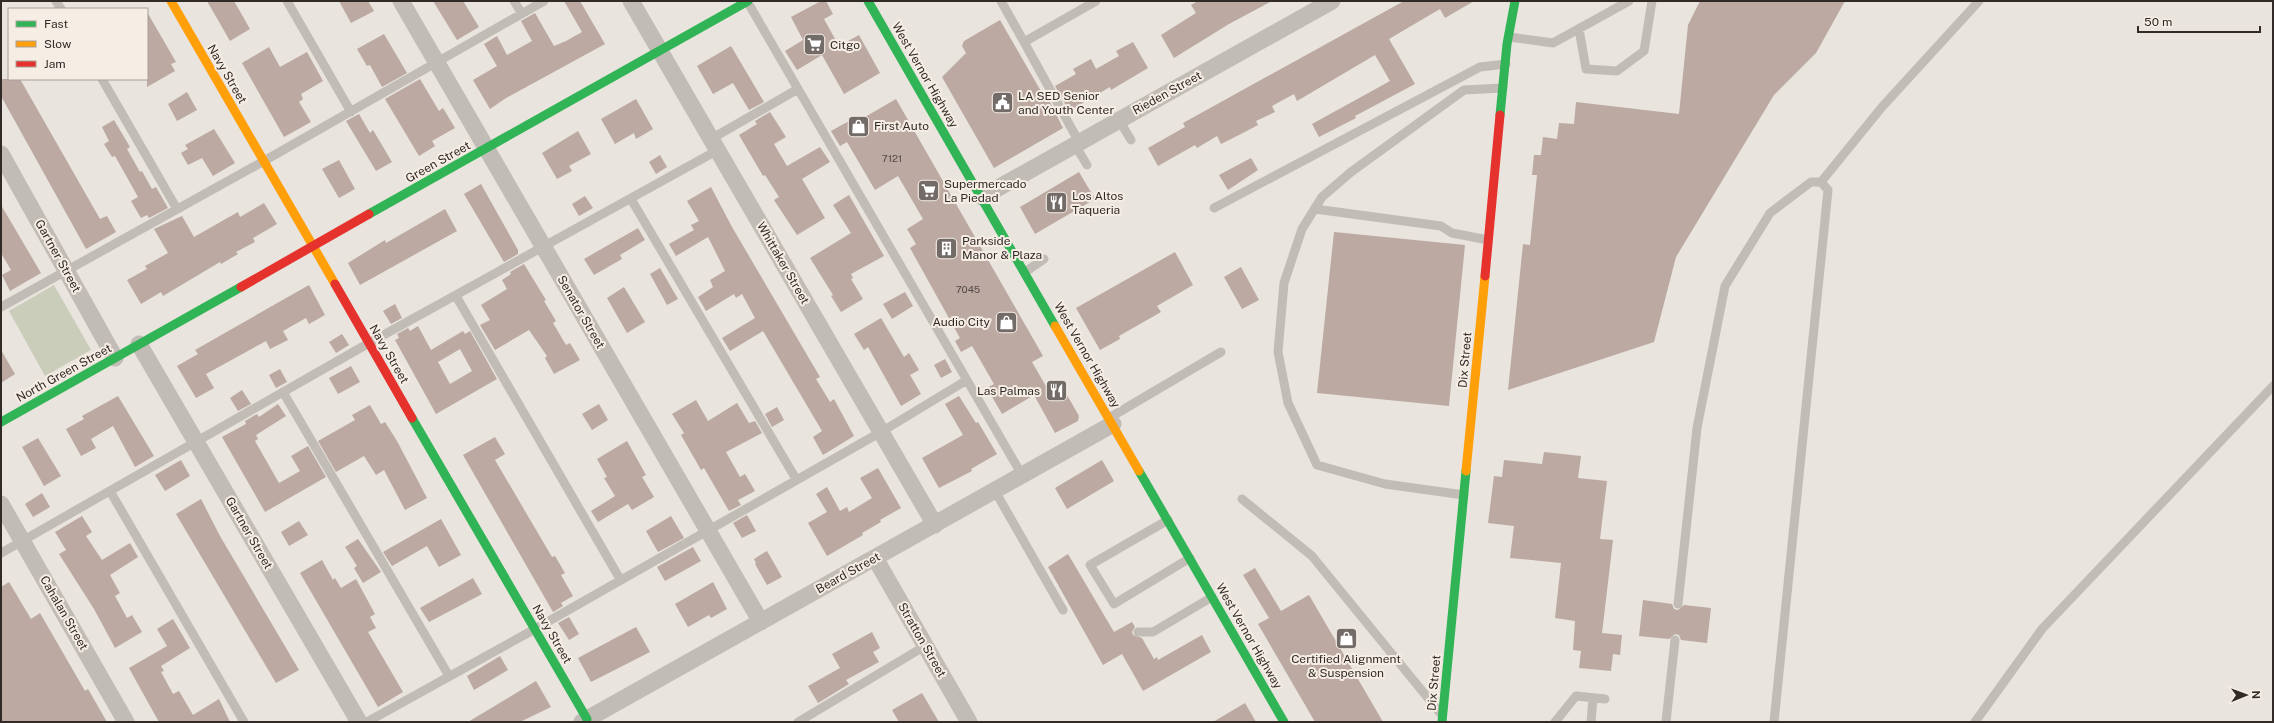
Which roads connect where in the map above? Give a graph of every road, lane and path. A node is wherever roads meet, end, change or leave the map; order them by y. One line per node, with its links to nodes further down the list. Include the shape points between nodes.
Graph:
1 (171, 1): 33 (street, Navy Street)
2 (287, 1): 26 (lane)
3 (401, 1): 21 (street, Senator Street)
4 (514, 1): 16 (lane)
5 (544, 1): 16 (lane)
6 (631, 1): 20 (street, Whittaker Street)
7 (747, 1): 20 (street, Green Street); 25 (lane)
8 (868, 1): 36 (street, West Vernor Highway)
9 (1001, 1): 19 (lane)
10 (1096, 1): 19 (lane)
11 (1332, 1): 27 (street, Rieden Street)
12 (1515, 1): 18 (street, Dix Street)
13 (1629, 1): 17 (lane)
14 (1652, 1): 17 (lane, via 1644,51 1617,71 1586,69)
15 (1979, 1): 35 (lane, via 1882,107)
16 (522, 14): 21 (lane)
17 (1579, 29): 18 (lane, via 1554,43)
18 (1509, 37): 22 (street, Dix Street)
19 (1024, 42): 29 (lane)
20 (660, 51): 30 (street, Whittaker Street); 31 (street, Green Street)
21 (437, 63): 26 (lane); 31 (street, Senator Street)
22 (1506, 64): 24 (street, Dix Street); 38 (lane, via 1480,67)
23 (103, 80): 39 (lane)
24 (1503, 88): 40 (lane, via 1464,90 1351,172 1322,197); 41 (street, Dix Street)
25 (798, 89): 30 (lane); 53 (lane)
26 (351, 112): 33 (lane)
27 (1119, 120): 28 (lane); 29 (street, Rieden Street)
28 (1131, 140)
29 (1077, 144): 34 (lane); 36 (street, Rieden Street)
30 (714, 145): 37 (lane); 58 (street, Whittaker Street)
31 (487, 148): 42 (street, Green Street); 43 (street, Senator Street)
32 (1, 154): 45 (street, Gartner Street)
33 (264, 161): 39 (lane); 42 (street, Navy Street)
34 (1087, 165)
35 (1821, 182): 76 (lane, via 1811,182 1770,213 1725,286 1697,428); 98 (lane, via 1828,190)
36 (982, 197): 46 (street, West Vernor Highway)
37 (630, 199): 43 (lane); 61 (lane)
38 (1214, 208)
39 (177, 209): 45 (lane)
40 (1315, 209): 41 (lane, via 1441,226 1452,233); 64 (lane, via 1302,229 1284,283 1278,352 1288,403 1317,465 1384,484)
41 (1488, 240): 64 (street, Dix Street)
42 (313, 246): 49 (street, Navy Street); 50 (street, Green Street)
43 (544, 247): 47 (lane); 69 (street, Senator Street)
44 (1044, 259): 46 (lane)
45 (66, 270): 48 (lane); 52 (street, Gartner Street)
46 (1025, 272): 56 (street, West Vernor Highway)
47 (456, 296): 49 (lane); 74 (lane)
48 (1, 307)
49 (369, 343): 55 (lane); 79 (street, Navy Street)
50 (139, 344): 52 (street, North Green Street); 59 (street, Gartner Street)
51 (1221, 352): 56 (lane)
52 (115, 358): 57 (street, North Green Street)
53 (967, 380): 58 (lane); 60 (lane)
54 (2273, 386): 99 (lane, via 2042,629)
55 (283, 392): 59 (lane); 83 (lane)
56 (1111, 421): 60 (street, Beard Street); 67 (street, West Vernor Highway)
57 (1, 422)
58 (881, 432): 61 (lane); 68 (street, Whittaker Street)
59 (196, 442): 62 (lane); 90 (street, Gartner Street)
60 (1022, 475): 63 (street, Beard Street)
61 (796, 479): 69 (lane)
62 (110, 491): 70 (lane); 89 (lane)
63 (995, 491): 68 (street, Beard Street); 77 (lane)
64 (1464, 494): 86 (street, Dix Street)
65 (1242, 499): 86 (lane, via 1312,556)
66 (1, 504): 70 (street, Cahalan Street)
67 (1168, 520): 73 (street, West Vernor Highway); 73 (lane, via 1090,566 1114,604)
68 (935, 525): 72 (street, Beard Street)
69 (707, 529): 74 (lane); 78 (street, Senator Street)
70 (22, 541): 71 (lane); 88 (street, Cahalan Street)
71 (1, 553)
72 (875, 558): 78 (street, Beard Street); 82 (street, Stratton Street)
73 (1190, 558): 75 (street, West Vernor Highway)
74 (620, 579): 79 (lane)
75 (1212, 597): 80 (lane, via 1153,632); 94 (street, West Vernor Highway)
76 (1678, 604)
77 (1063, 610)
78 (761, 622): 87 (street, Beard Street)
79 (535, 629): 83 (lane); 87 (street, Navy Street)
80 (1138, 632)
81 (1675, 640): 97 (lane)
82 (925, 646): 92 (lane); 93 (street, Stratton Street)
83 (449, 676): 91 (lane)
84 (1593, 698): 85 (lane); 95 (lane, via 1576,696); 96 (lane)
85 (1606, 699)
86 (1442, 719)
87 (585, 721)
88 (126, 722)
89 (244, 722)
90 (359, 722)
91 (367, 722)
92 (798, 722)
93 (968, 722)
94 (1284, 722)
95 (1555, 722)
96 (1591, 722)
97 (1666, 722)
98 (1774, 722)
99 (1975, 722)

